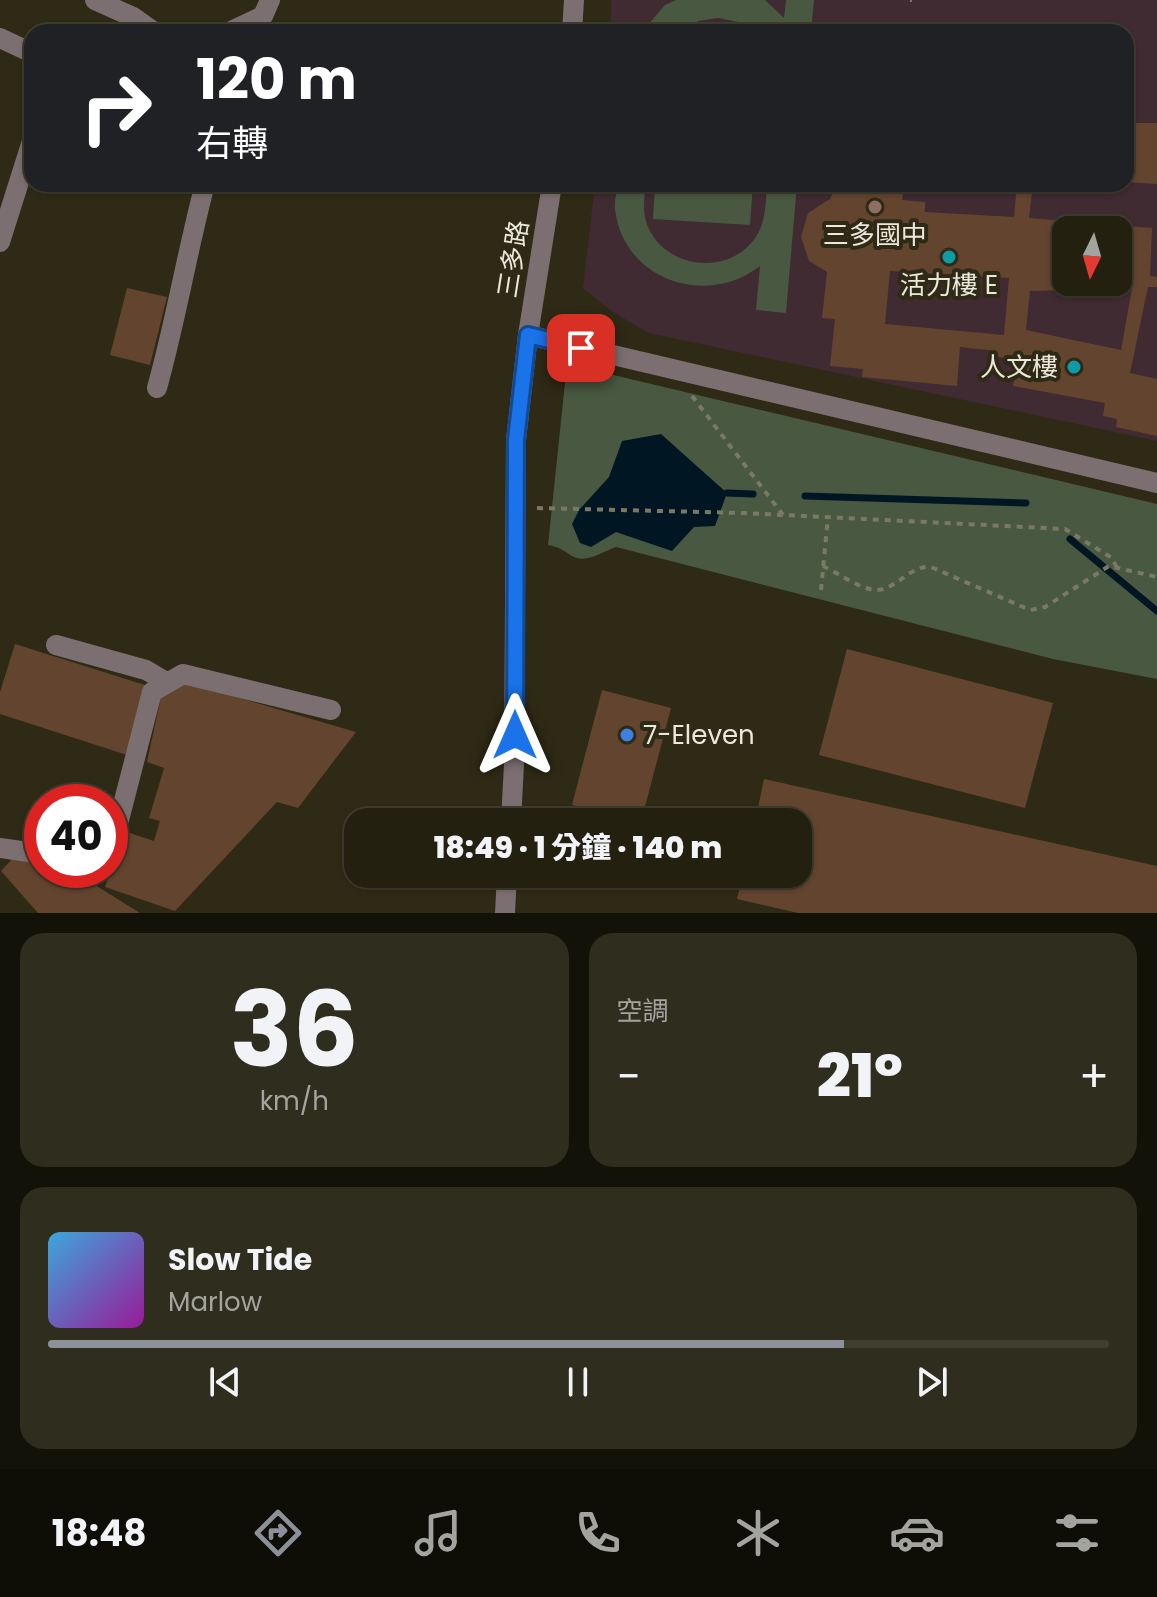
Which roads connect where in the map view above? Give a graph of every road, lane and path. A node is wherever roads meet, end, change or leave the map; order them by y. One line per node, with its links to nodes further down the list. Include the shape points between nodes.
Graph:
1 (95, 0): 3 (street)
2 (574, 0): 4 (street)
3 (143, 24)
4 (572, 24)
5 (0, 38): 6 (street)
6 (24, 49)
7 (24, 157): 8 (street)
8 (8, 189): 11 (street)
9 (203, 192): 13 (street)
10 (551, 192): 12 (street, 三多路)
11 (0, 242)
12 (528, 335): 15 (street); 27 (street, 三多路, via 516,440)
13 (157, 388)
14 (687, 390): 17 (path)
15 (1157, 483)
16 (537, 508): 17 (path)
17 (783, 515): 18 (path)
18 (828, 517): 19 (path); 20 (path, via 1065,529 1112,558)
19 (823, 566): 20 (path, via 873,590 931,567 1030,610 1045,607 1109,566); 22 (path)
20 (1117, 568): 21 (path)
21 (1157, 577)
22 (821, 590)
23 (56, 645): 24 (street, via 146,670)
24 (168, 683): 25 (street, via 183,674); 26 (street, via 152,692)
25 (331, 710)
26 (128, 785)
27 (512, 808)
28 (0, 848): 29 (street)
29 (24, 851)
30 (506, 888): 31 (street)
31 (505, 913)

